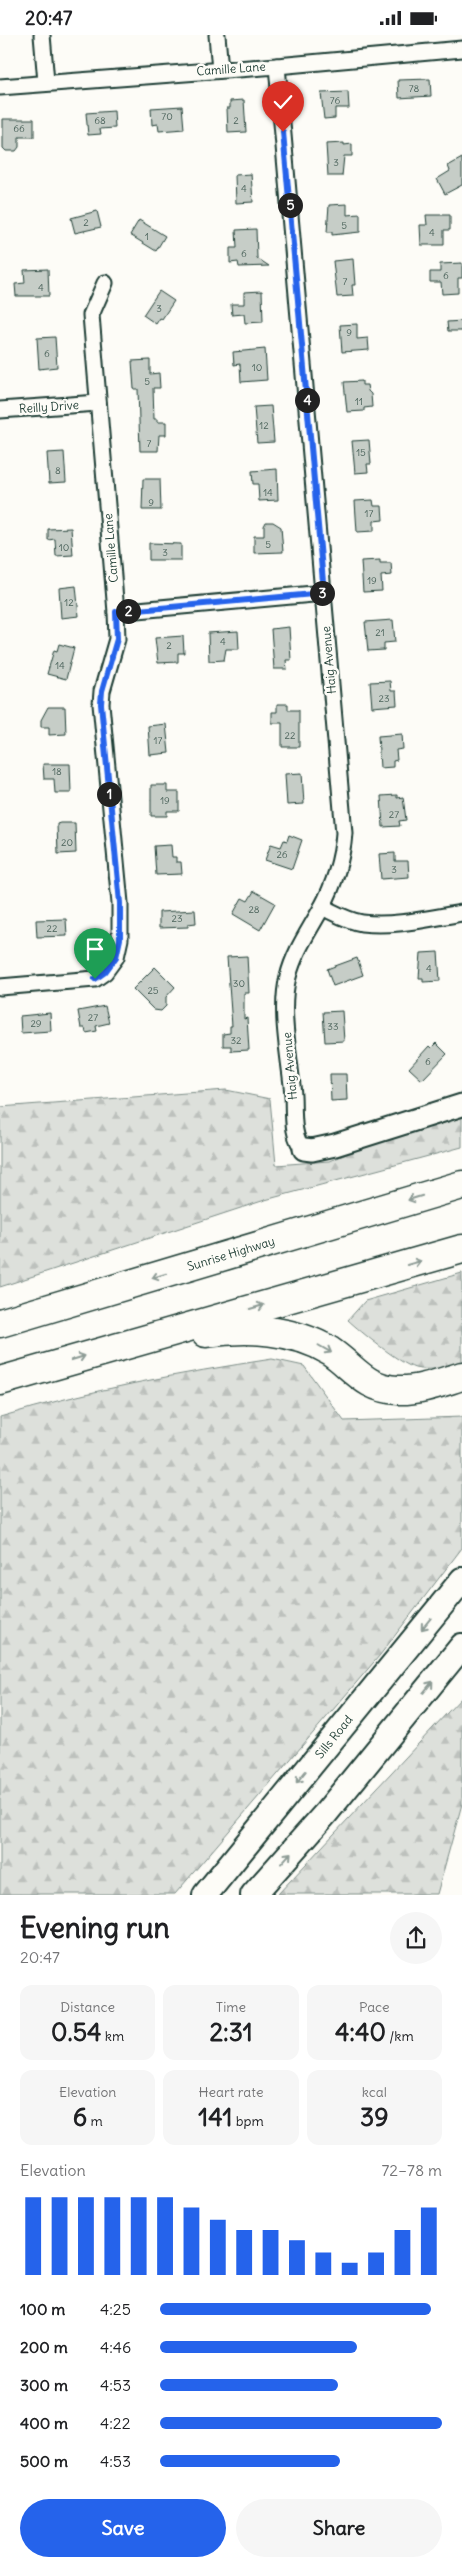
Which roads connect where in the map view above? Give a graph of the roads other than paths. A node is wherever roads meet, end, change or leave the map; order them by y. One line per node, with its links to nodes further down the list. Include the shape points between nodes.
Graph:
1 (42, 35): 6 (street)
2 (217, 35): 5 (street)
3 (462, 49): 4 (street, Camille Lane)
4 (277, 66): 5 (street, Camille Lane); 11 (street, Haig Avenue)
5 (220, 70): 6 (street, Camille Lane)
6 (46, 82): 7 (street, Camille Lane)
7 (0, 87)
8 (105, 283): 9 (street, Camille Lane, via 91,315)
9 (98, 403): 10 (street, Reilly Drive); 12 (street, Camille Lane)
10 (0, 410)
11 (324, 593): 12 (street); 13 (street, Haig Avenue, via 344,833 342,862)
12 (116, 612): 15 (street, Camille Lane, via 117,639 101,704 120,903 120,939 116,957 95,979)
13 (322, 907): 14 (street, via 362,923 389,924); 17 (street, Haig Avenue, via 295,955 287,978 285,1004 297,1139 298,1145)
14 (462, 913)
15 (0, 987)
16 (462, 1105): 17 (street, via 328,1147)
17 (304, 1149)
18 (458, 1185): 20 (highway, Sunrise Highway, one-way to 20)
19 (462, 1249): 21 (highway, one-way to 19)
20 (0, 1323)
21 (109, 1348): 22 (highway, one-way to 22, via 211,1332 263,1332 292,1335 316,1344 339,1358 358,1376 379,1387 414,1389); 23 (highway, one-way to 21)
22 (462, 1376)
23 (0, 1381)
24 (460, 1586): 26 (main road, Sills Road, one-way to 26)
25 (462, 1646): 27 (main road, one-way to 25, via 326,1813)
26 (206, 1895)
27 (254, 1895)

